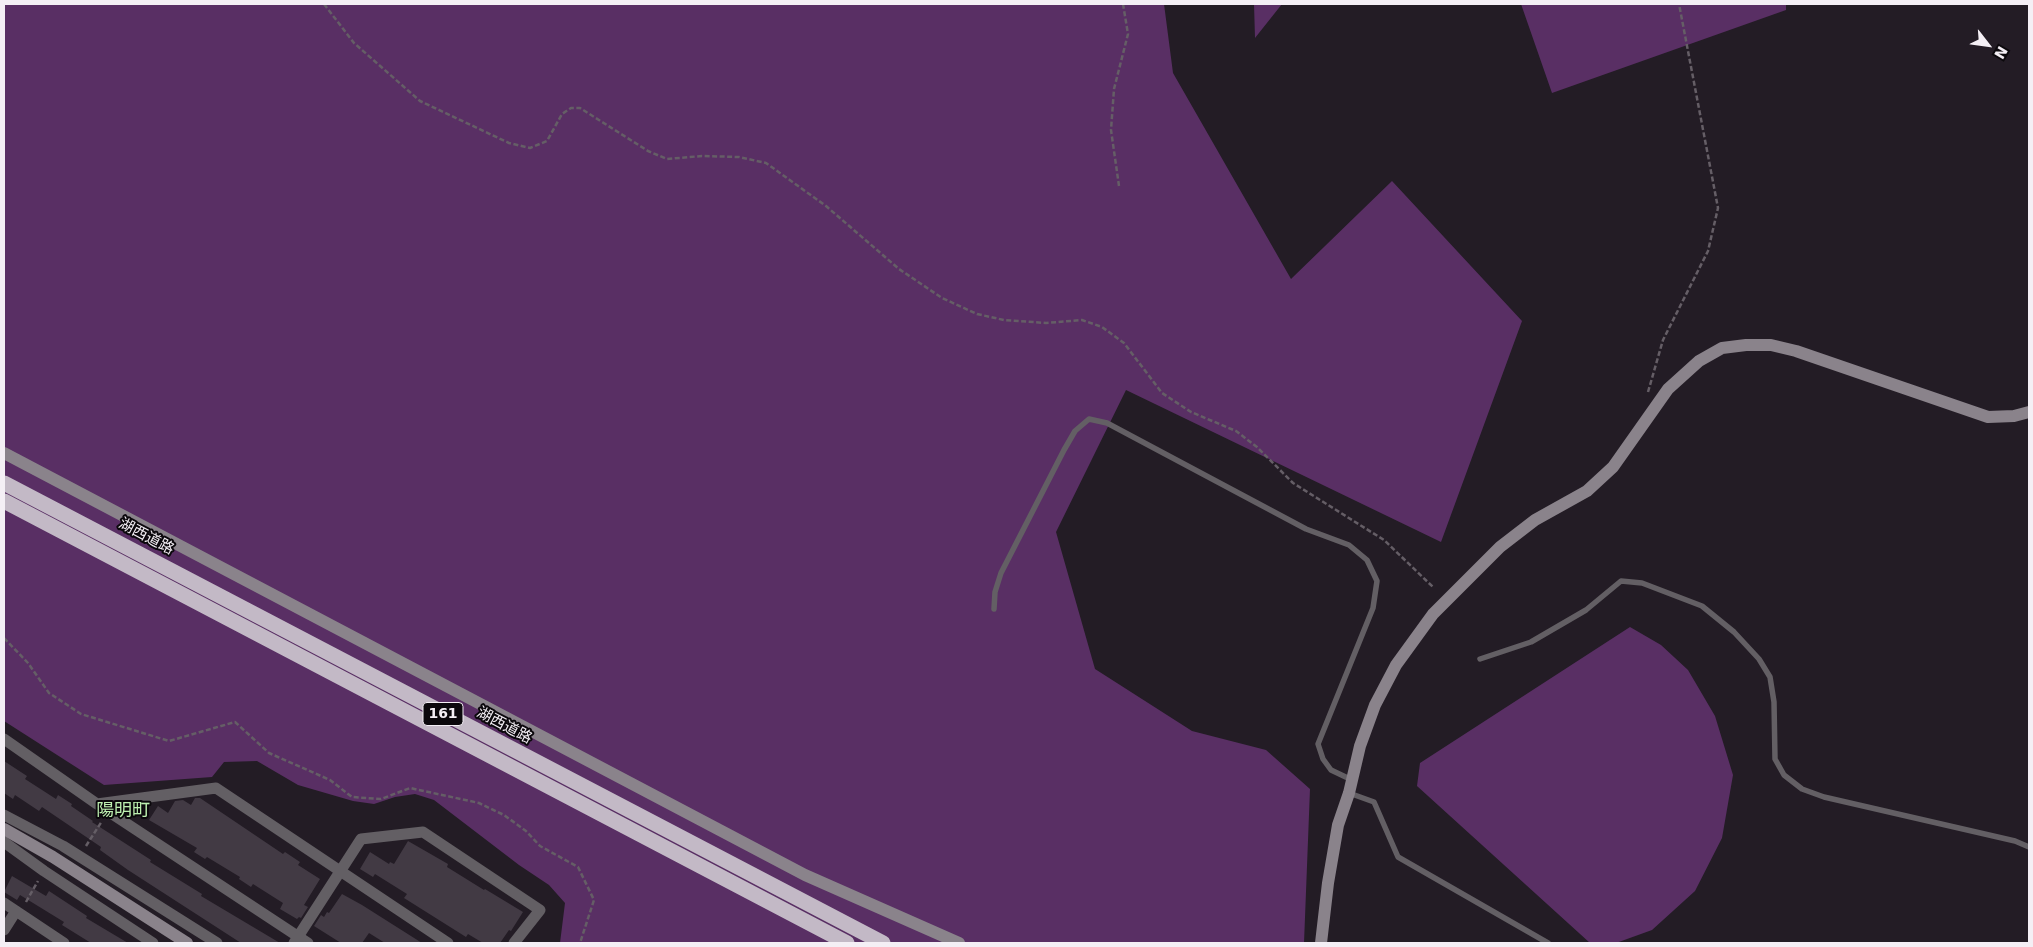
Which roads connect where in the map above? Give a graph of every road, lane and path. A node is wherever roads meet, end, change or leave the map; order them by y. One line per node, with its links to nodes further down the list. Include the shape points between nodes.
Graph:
1 (324, 4): 10 (path, via 354,43 420,101 509,143 530,148 547,141 562,114 571,108 580,108 648,151 668,159 730,157 766,163 826,206 899,269 942,298 977,314 1004,320 1046,323 1082,320 1102,327 1124,342 1162,393 1191,412 1236,431 1293,483 1384,540)
2 (1123, 4): 4 (path, via 1128,34 1114,89 1111,130)
3 (1679, 4): 5 (path, via 1718,208 1708,251 1663,340)
4 (1120, 186)
5 (1648, 395)
6 (2029, 412): 15 (street, via 1988,417 1796,351 1771,345 1722,348 1700,361 1668,389 1613,467 1586,491 1535,520 1500,547 1433,614 1396,665 1375,704)
7 (4, 453): 39 (street, via 805,875)
8 (4, 483): 38 (highway, 湖西道路 / 161)
9 (4, 501): 37 (highway, 161)
10 (1433, 587)
11 (994, 609): 15 (lane, via 1001,573 1075,431 1089,419 1107,423 1306,529 1350,545 1367,560 1377,581 1373,608 1318,744 1331,770)
12 (4, 638): 36 (path, via 28,663 48,693 81,714 169,741 235,722 269,753 330,780 352,797 381,799 410,788 479,803 504,815 540,846 578,867 594,900)
13 (1480, 659): 22 (lane, via 1531,642 1586,610 1621,581 1642,583 1702,606 1734,632 1759,659 1770,677 1775,759 1784,775 1802,789 1824,797 2015,840)
14 (4, 739): 17 (street)
15 (1352, 780): 16 (street)
16 (1349, 793): 40 (street, via 1338,825); 41 (lane, via 1374,802 1398,858)
17 (97, 804): 18 (street); 25 (street, via 216,788)
18 (108, 812): 23 (path); 29 (street)
19 (4, 815): 23 (street)
20 (4, 829): 32 (street)
21 (4, 842): 24 (street)
22 (2029, 847)
23 (79, 856): 33 (street)
24 (44, 871): 27 (path); 31 (street)
25 (340, 872): 29 (street); 34 (street); 35 (street, via 362,839 423,832 540,910)
26 (4, 903): 27 (street)
27 (17, 912): 28 (street); 30 (street)
28 (4, 930)
29 (300, 941)
30 (64, 943)
31 (153, 943)
32 (187, 943)
33 (217, 943)
34 (448, 943)
35 (514, 943)
36 (580, 943)
37 (847, 943)
38 (883, 943)
39 (959, 943)
40 (1321, 943)
41 (1548, 943)

